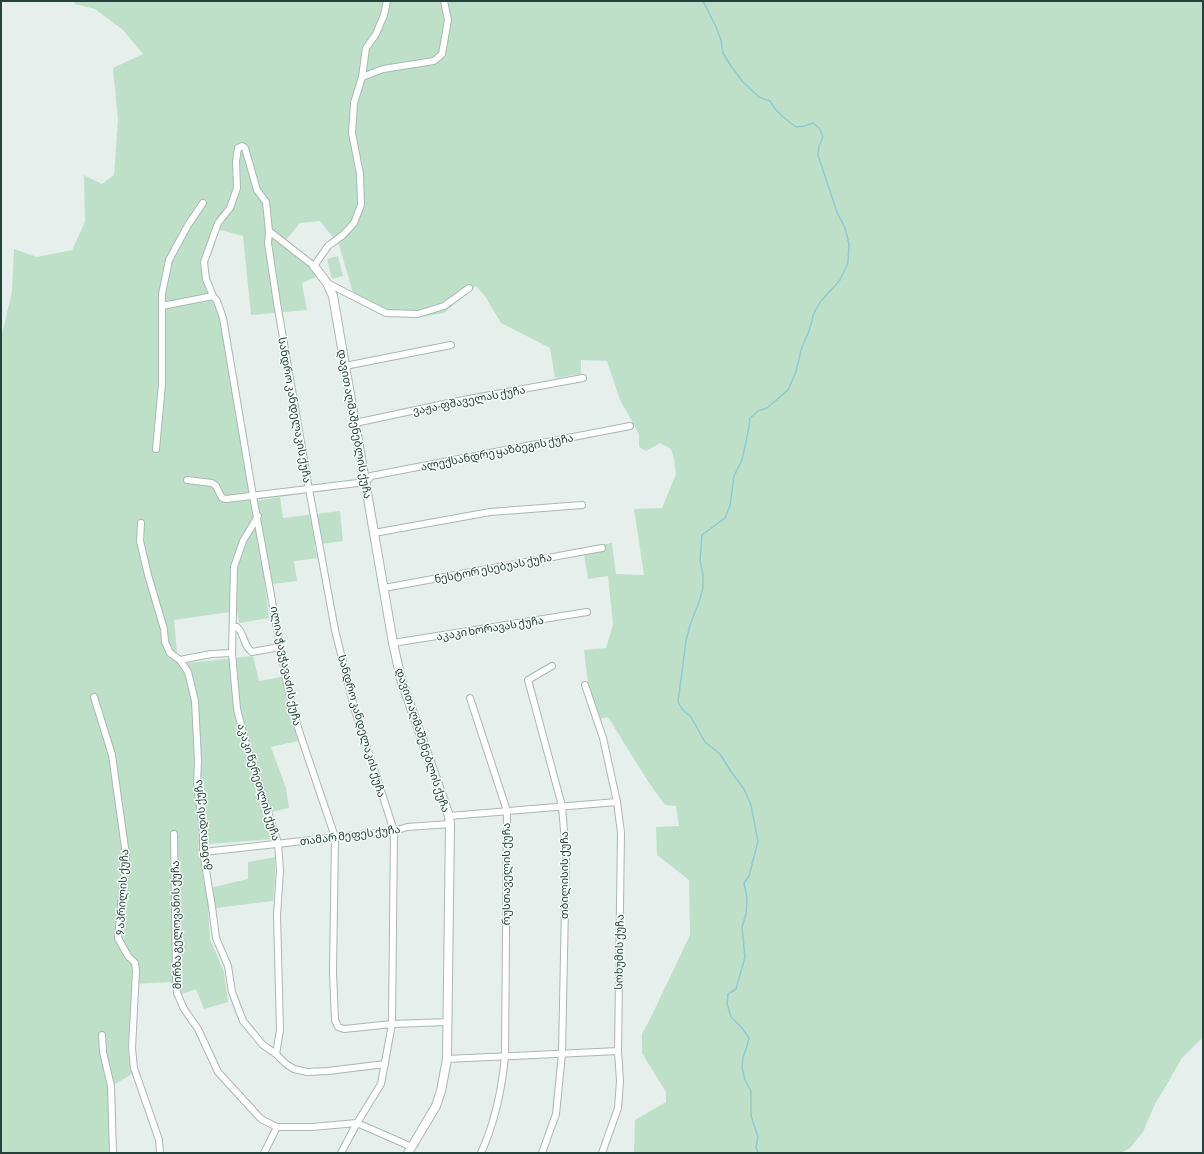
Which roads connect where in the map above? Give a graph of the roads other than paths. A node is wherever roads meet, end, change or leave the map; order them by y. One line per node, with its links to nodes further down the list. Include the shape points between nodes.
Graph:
1 (387, 1): 3 (street, via 376,34 366,48)
2 (444, 1): 3 (street, via 448,20 442,54 434,61 384,69)
3 (362, 77): 7 (street, via 354,103 352,134 360,174 360,205 354,223 328,246)
4 (203, 203): 11 (street, via 169,260)
5 (218, 223): 6 (street, სანდრო კანდელაკის ქუჩა, via 230,208 237,188 237,154 238,148 242,146 245,148 257,190 266,202); 10 (street, ილია ჭავჭავაძის ქუჩა, via 204,262 206,279)
6 (269, 231): 7 (street, დავით აღმაშენებლის ქუჩა); 20 (street, სანდრო კანდელაკის ქუჩა, via 268,243 277,303)
7 (314, 266): 8 (street, დავით აღმაშენებლის ქუჩა)
8 (327, 283): 9 (street, via 386,313 418,314 444,306); 13 (street, დავით აღმაშენებლის ქუჩა, via 333,296)
9 (469, 288)
10 (213, 296): 11 (street); 21 (street, ილია ჭავჭავაძის ქუჩა, via 223,318)
11 (162, 306): 17 (street, via 162,384)
12 (451, 345): 13 (street)
13 (345, 366): 15 (street, დავით აღმაშენებლის ქუჩა)
14 (583, 378): 15 (street, ვაჟა-ფშაველას ქუჩა)
15 (355, 423): 19 (street, დავით აღმაშენებლის ქუჩა)
16 (630, 426): 19 (street, ალექსანდრე ყაზბეგის ქუჩა, via 372,476)
17 (156, 449)
18 (187, 480): 21 (street, ალექსანდრე ყაზბეგის ქუჩა, via 212,483 222,498 226,499)
19 (366, 482): 20 (street, ალექსანდრე ყაზბეგის ქუჩა); 25 (street, დავით აღმაშენებლის ქუჩა)
20 (308, 489): 21 (street, ალექსანდრე ყაზბეგის ქუჩა); 42 (street, სანდრო კანდელაკის ქუჩა, via 335,630 354,707)
21 (253, 496): 23 (street, ილია ჭავჭავაძის ქუჩა)
22 (582, 505): 25 (street, via 490,512)
23 (258, 516): 29 (street, აკაკი წერეთლის ქუჩა, via 243,541 234,567); 31 (street, ილია ჭავჭავაძის ქუჩა)
24 (141, 524): 33 (street, განთიადის ქუჩა, via 140,541 164,629 165,642 170,653)
25 (374, 533): 27 (street, დავით აღმაშენებლის ქუჩა)
26 (602, 548): 27 (street, ნესტორ ესებუას ქუჩა)
27 (384, 588): 30 (street, დავით აღმაშენებლის ქუჩა)
28 (587, 612): 30 (street, აკაკი ხორავას ქუჩა)
29 (233, 627): 31 (street, via 240,629 245,644 252,652); 32 (street, აკაკი წერეთლის ქუჩა)
30 (393, 643): 41 (street, დავით აღმაშენებლის ქუჩა, via 401,679)
31 (280, 647): 44 (street, ილია ჭავჭავაძის ქუჩა, via 299,731)
32 (232, 652): 33 (street); 45 (street, აკაკი წერეთლის ქუჩა, via 237,709)
33 (180, 660): 46 (street, განთიადის ქუჩა, via 188,672 195,701)
34 (552, 666): 39 (street, თბილისის ქუჩა, via 528,680)
35 (586, 685): 38 (street, სოხუმის ქუჩა, via 603,738)
36 (94, 697): 60 (street, 9 აპრილის ქუჩა, via 112,755 126,855 118,938 135,963 136,971 132,1048 134,1068 159,1140)
37 (470, 698): 40 (street, რუსთაველის ქუჩა)
38 (617, 802): 39 (street, თამარ მეფეს ქუჩა); 50 (street, სოხუმის ქუჩა, via 621,833)
39 (562, 806): 40 (street, თამარ მეფეს ქუჩა); 52 (street, თბილისის ქუჩა, via 566,856)
40 (507, 811): 41 (street, თამარ მეფეს ქუჩა); 53 (street, რუსთაველის ქუჩა)
41 (449, 820): 42 (street, თამარ მეფეს ქუჩა); 47 (street, დავით აღმაშენებლის ქუჩა)
42 (394, 831): 44 (street, თამარ მეფეს ქუჩა); 48 (street, სანდრო კანდელაკის ქუჩა)
43 (174, 834): 57 (street, მირზა გელოვანის ქუჩა, via 177,993 184,1009 198,1029 218,1072 261,1119)
44 (335, 837): 45 (street, თამარ მეფეს ქუჩა); 48 (street, ილია ჭავჭავაძის ქუჩა, via 333,972 338,1027 344,1029)
45 (278, 843): 46 (street, თამარ მეფეს ქუჩა); 51 (street, აკაკი წერეთლის ქუჩა, via 280,1030)
46 (202, 852): 51 (street, განთიადის ქუჩა, via 216,938 228,966 232,992 243,1020 263,1045)
47 (448, 1022): 48 (street, ილია ჭავჭავაძის ქუჩა); 54 (street, დავით აღმაშენებლის ქუჩა)
48 (392, 1024): 55 (street, სანდრო კანდელაკის ქუჩა)
49 (102, 1035): 59 (street, via 111,1086)
50 (618, 1051): 52 (street); 65 (street, სოხუმის ქუჩა, via 618,1108)
51 (276, 1054): 55 (street, განთიადის ქუჩა, via 294,1069 307,1072)
52 (562, 1054): 53 (street); 64 (street, თბილისის ქუჩა, via 556,1114)
53 (505, 1056): 54 (street); 63 (street, რუსთაველის ქუჩა, via 503,1078 493,1121)
54 (447, 1059): 58 (street, დავით აღმაშენებლის ქუჩა, via 442,1091 436,1106)
55 (385, 1064): 56 (street, სანდრო კანდელაკის ქუჩა, via 381,1084)
56 (357, 1123): 57 (street); 58 (street); 62 (street, სანდრო კანდელაკის ქუჩა)
57 (276, 1127): 61 (street)
58 (410, 1150)
59 (113, 1153)
60 (160, 1153)
61 (264, 1153)
62 (340, 1153)
63 (481, 1153)
64 (542, 1153)
65 (602, 1153)

